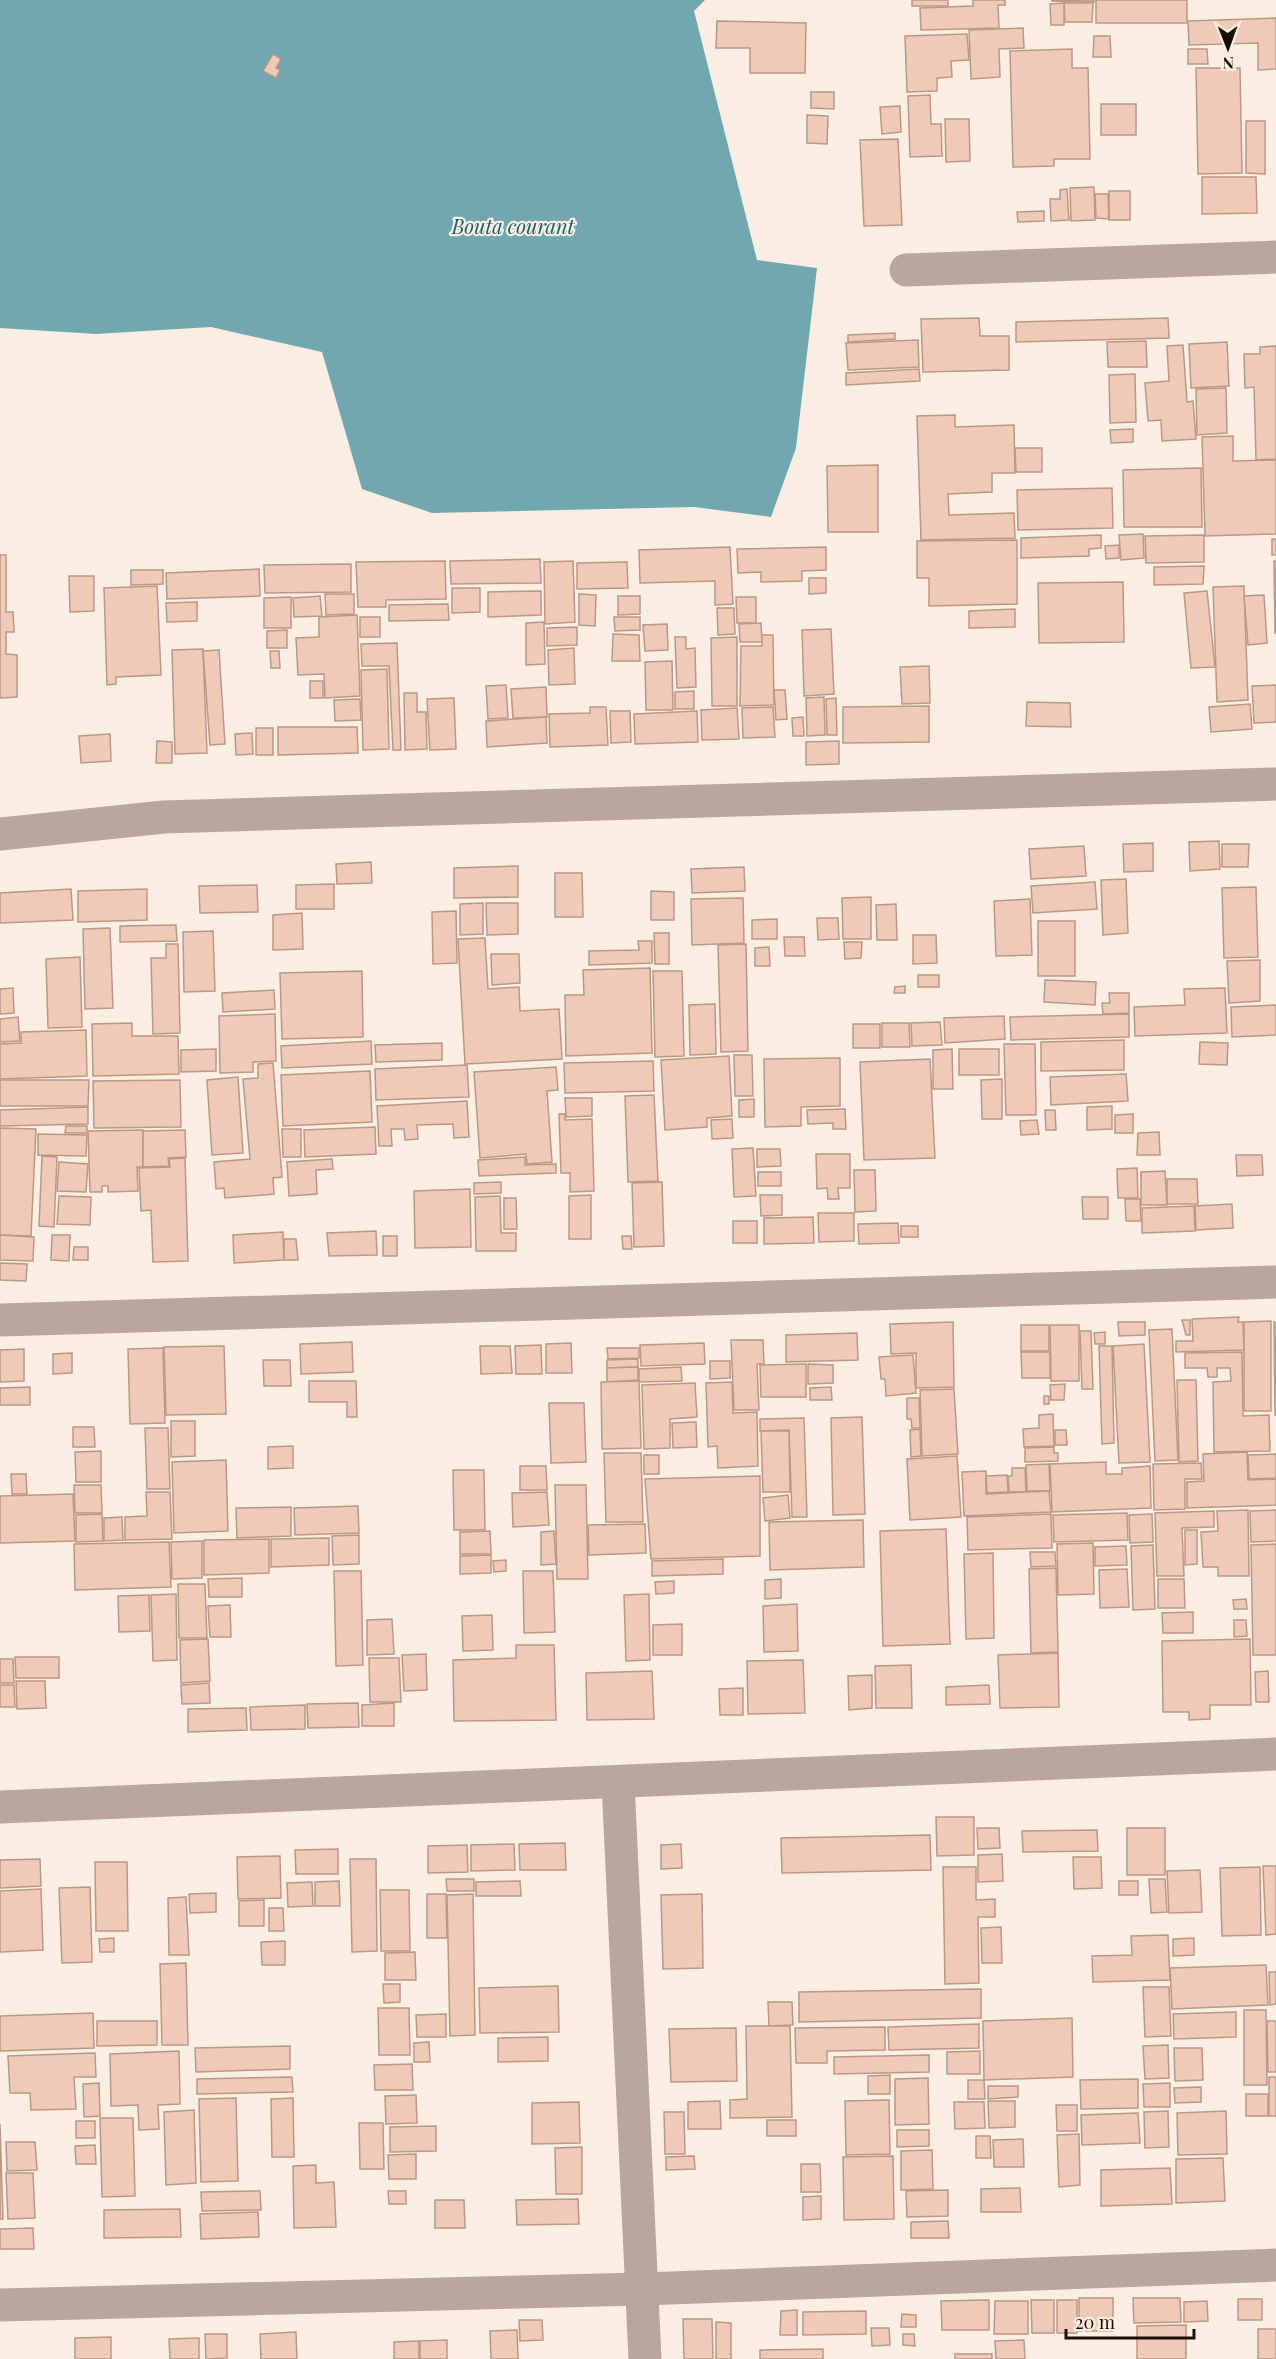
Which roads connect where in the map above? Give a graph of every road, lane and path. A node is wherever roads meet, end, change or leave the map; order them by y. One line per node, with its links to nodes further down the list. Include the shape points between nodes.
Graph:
1 (1276, 257): 2 (street)
2 (906, 270)
3 (1276, 784): 4 (street, via 164,817)
4 (0, 834)
5 (1276, 1282): 6 (street)
6 (0, 1320)
7 (1276, 1754): 8 (street)
8 (618, 1782): 9 (street); 11 (street)
9 (0, 1807)
10 (1276, 2265): 11 (street)
11 (643, 2289): 12 (street); 13 (street)
12 (0, 2305)
13 (645, 2359)

